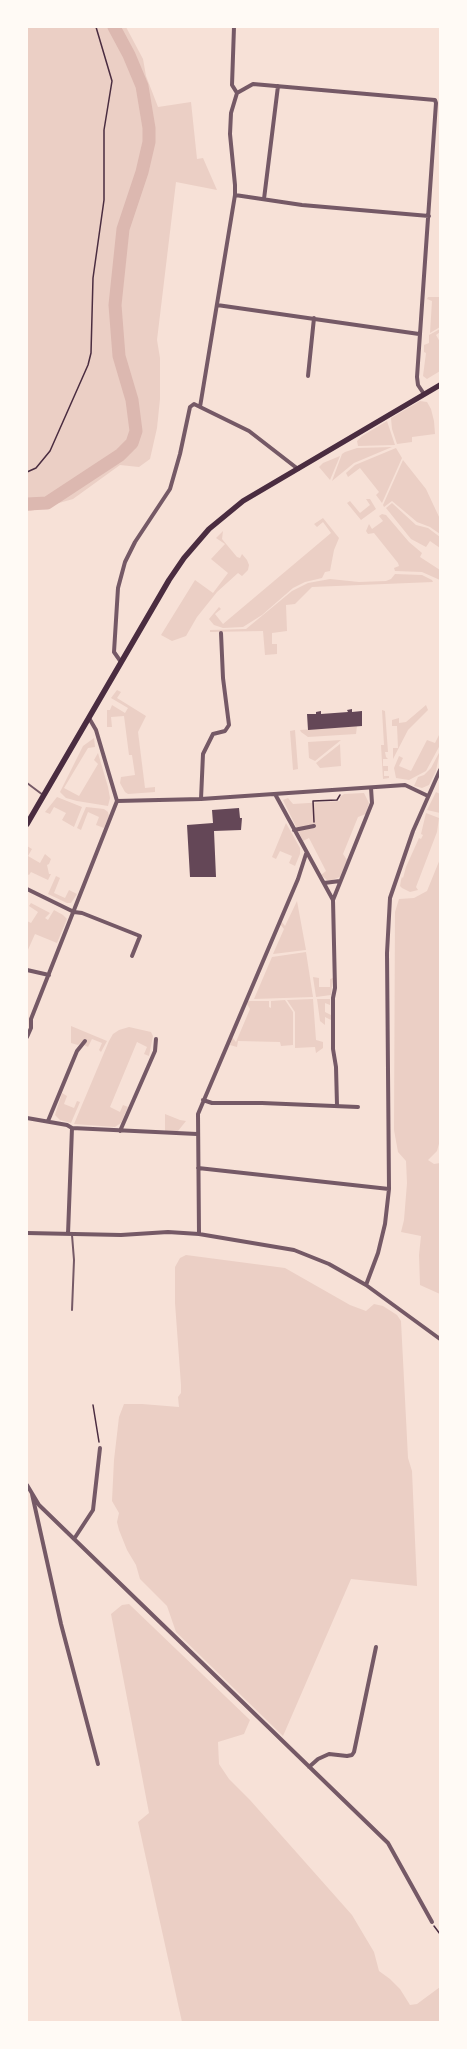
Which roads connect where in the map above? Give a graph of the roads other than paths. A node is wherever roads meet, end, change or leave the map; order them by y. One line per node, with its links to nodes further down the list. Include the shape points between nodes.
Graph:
1 (234, 27): 3 (street, via 232,85)
2 (278, 86): 3 (street, via 253,84); 5 (street); 6 (street, via 435,100)
3 (237, 93): 4 (street, via 231,113 230,134)
4 (235, 195): 5 (street); 7 (street)
5 (264, 199): 6 (street, via 302,205)
6 (428, 216): 9 (street)
7 (217, 305): 8 (street); 13 (street)
8 (314, 318): 9 (street); 10 (street)
9 (419, 334): 12 (street, via 417,380)
10 (308, 376)
11 (440, 385): 12 (main road)
12 (424, 394): 14 (main road)
13 (200, 407): 14 (street, via 249,431 282,454); 16 (street, via 194,404 190,407 170,489 125,562 118,588 114,649 114,654)
14 (298, 469): 16 (main road, via 233,508 201,538 175,570)
15 (221, 634): 24 (street, via 228,725 225,731 213,734 203,754)
16 (122, 662): 17 (main road)
17 (89, 718): 22 (main road); 25 (street, via 96,730)
18 (440, 770): 23 (street)
19 (27, 783): 22 (lane)
20 (371, 788): 21 (street); 23 (street, via 404,785); 30 (street, via 372,803)
21 (275, 794): 24 (street); 28 (street)
22 (44, 795): 26 (main road)
23 (428, 796): 50 (street, via 390,898 387,954)
24 (201, 799): 25 (street)
25 (117, 801): 34 (street)
26 (27, 824)
27 (314, 826): 28 (street)
28 (294, 830): 29 (street)
29 (306, 854): 31 (street); 41 (street, via 298,879)
30 (340, 881): 31 (street); 33 (street)
31 (324, 883): 33 (street)
32 (27, 890): 34 (street)
33 (333, 900): 42 (street)
34 (74, 912): 35 (street, via 140,936); 37 (street)
35 (132, 956)
36 (27, 970): 37 (street)
37 (48, 974): 38 (street)
38 (27, 1037)
39 (156, 1039): 47 (street, via 154,1050)
40 (85, 1041): 45 (street, via 78,1051)
41 (203, 1100): 42 (street, via 212,1103); 48 (street, via 198,1114)
42 (337, 1105): 43 (street)
43 (358, 1107)
44 (27, 1118): 45 (street)
45 (48, 1121): 46 (street)
46 (72, 1128): 47 (street); 52 (street)
47 (120, 1130): 48 (street)
48 (198, 1134): 49 (street)
49 (198, 1168): 50 (street); 53 (street)
50 (389, 1188): 54 (street, via 384,1231)
51 (27, 1233): 52 (street)
52 (70, 1234): 53 (street); 55 (lane, via 74,1260)
53 (199, 1234): 54 (street, via 294,1250 329,1264)
54 (366, 1285): 56 (street)
55 (72, 1310)
56 (440, 1339)
57 (100, 1448): 60 (street, via 93,1510)
58 (27, 1485): 59 (street)
59 (31, 1491): 60 (street, via 39,1505); 62 (street, via 61,1624)
60 (74, 1538): 63 (street)
61 (376, 1647): 63 (street, via 354,1752 347,1756 329,1754)
62 (98, 1764)
63 (308, 1767): 64 (street, via 388,1844)
64 (432, 1922)

